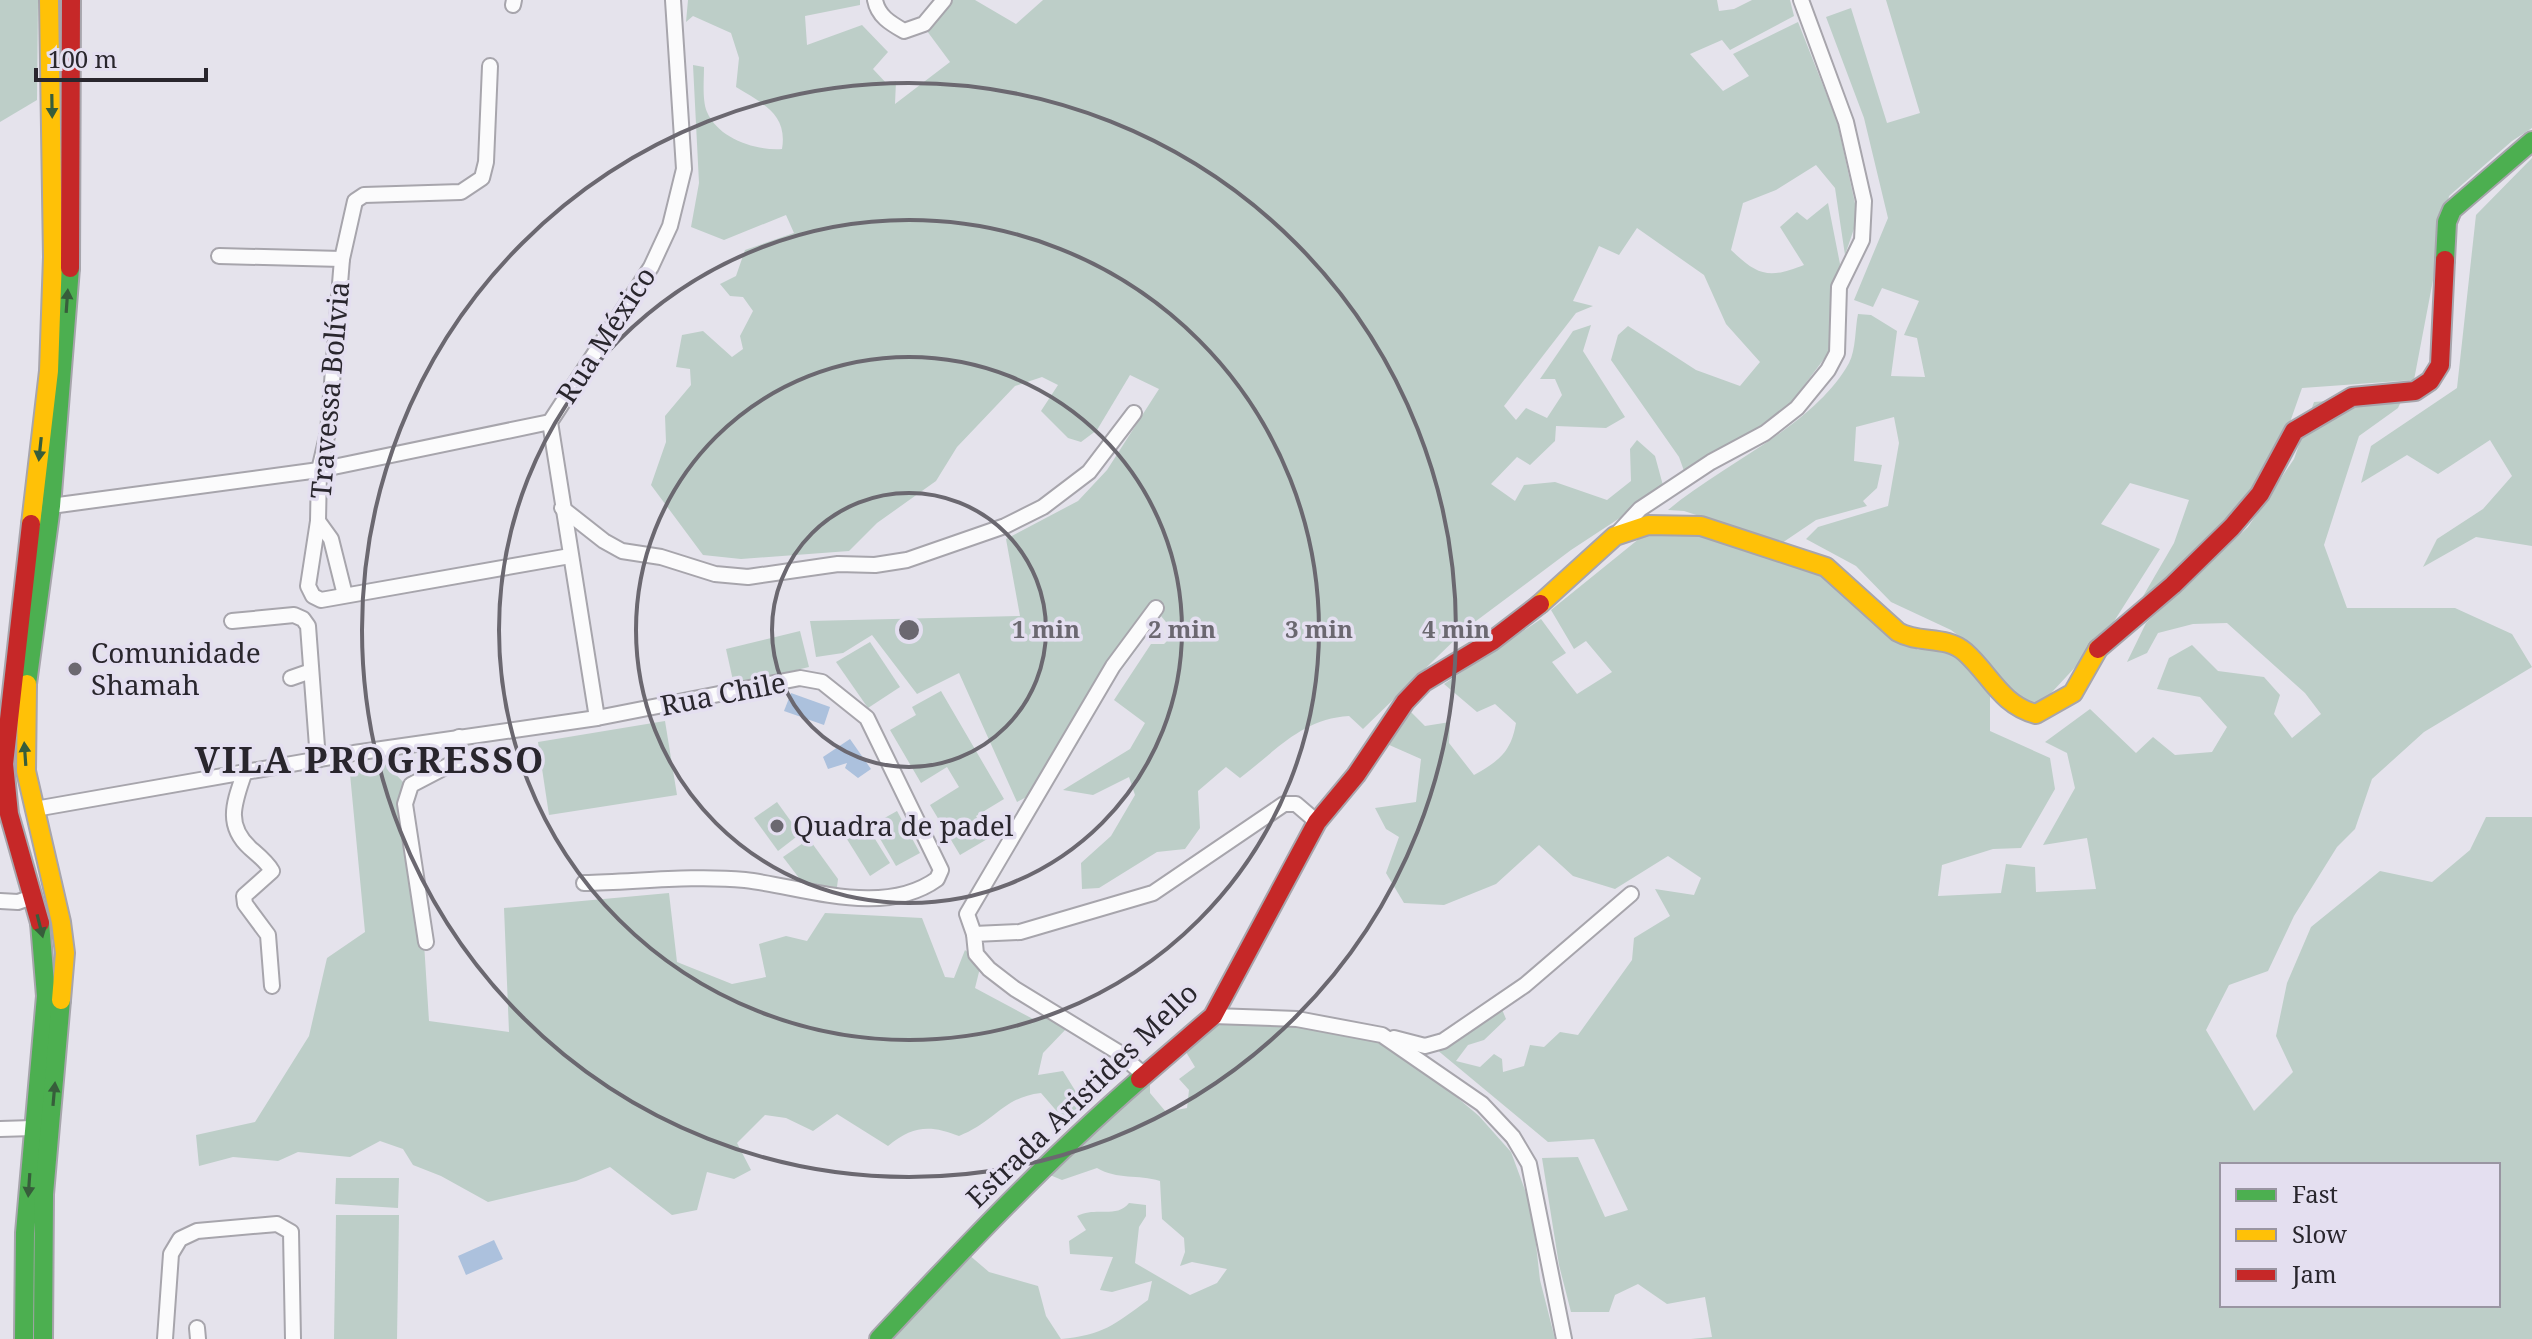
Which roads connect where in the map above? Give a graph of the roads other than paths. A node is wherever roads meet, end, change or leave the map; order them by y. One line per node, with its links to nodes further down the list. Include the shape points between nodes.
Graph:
1 (49, 0): 33 (main road, one-way to 33, via 49,371 4,764 8,820)
2 (71, 0): 14 (main road, one-way to 2, via 71,256)
3 (673, 0): 12 (street, Rua México, via 684,169 674,213 651,267)
4 (875, 0): 5 (street, via 877,10 904,31 924,24)
5 (944, 0)
6 (1801, 0): 17 (street, via 1846,122 1864,201 1862,240 1838,295 1837,353 1797,408 1640,509)
7 (490, 66): 10 (street, Travessa Bolívia, via 482,178 461,192 364,195 350,215)
8 (2532, 141): 17 (main road, Estrada Aristides Mello, via 2452,210 2447,222 2440,365 2430,381 2415,391 2352,397 2294,431 2260,494 2232,527 2094,653 2073,693 2050,708 2036,714 2021,710 1964,651 1948,642 1898,632 1826,567 1809,560 1701,526 1648,525)
9 (219, 256): 10 (street, Travessa Bolívia)
10 (342, 259): 13 (street, Travessa Bolívia, via 330,419)
11 (1134, 413): 18 (street, Travessa Bolívia, via 1089,472 1043,507 907,560 748,577 622,551)
12 (550, 422): 13 (street); 15 (street, Rua México)
13 (319, 470): 14 (street); 16 (street, Travessa Bolívia)
14 (51, 506): 29 (main road, one-way to 14, via 26,771 24,709)
15 (562, 508): 18 (street, Travessa Bolívia); 19 (street, Rua México)
16 (318, 521): 20 (street, Travessa Bolívia, via 331,539); 20 (street, Travessa Bolívia, via 308,586 321,600)
17 (1615, 536): 30 (main road, Estrada Aristides Mello, via 1565,584 1492,641 1424,682)
18 (604, 541): 19 (street, Travessa Bolívia)
19 (569, 549): 20 (street, Travessa Bolívia); 25 (street, Rua México)
20 (345, 595)
21 (1156, 608): 35 (street, via 1113,666 967,914)
22 (232, 621): 23 (street, via 271,615 303,619)
23 (311, 671): 24 (street); 27 (street)
24 (291, 678)
25 (597, 718): 26 (street, Rua Chile); 31 (street, Rua Chile, via 800,678 822,682 867,718 941,870 937,879 909,895 863,897 743,880)
26 (459, 737): 27 (street, Rua Chile); 36 (street, via 455,762 420,779 406,794)
27 (318, 760): 28 (street, Rua Chile)
28 (245, 771): 29 (street, Rua Chile); 37 (street, via 233,823 272,871 244,896 268,935)
29 (35, 809): 44 (main road, one-way to 29, via 42,1240 65,953)
30 (1317, 822): 35 (street, via 1296,804 1284,804 1153,893 1020,932); 38 (main road, Estrada Aristides Mello)
31 (584, 883)
32 (1631, 894): 39 (street, via 1525,985 1435,1046)
33 (32, 897): 34 (street); 41 (main road, one-way to 41, via 45,951 46,1001)
34 (0, 901)
35 (974, 934): 40 (street, via 976,954 989,969 1118,1052)
36 (426, 942)
37 (272, 986)
38 (1213, 1016): 39 (street, via 1297,1019); 40 (main road, Estrada Aristides Mello)
39 (1382, 1035): 48 (street, via 1482,1104 1513,1137 1529,1164 1537,1195)
40 (1144, 1075): 47 (main road, Estrada Aristides Mello, via 967,1245)
41 (33, 1128): 42 (street); 43 (main road, one-way to 43, via 22,1288)
42 (0, 1129)
43 (24, 1339)
44 (43, 1339)
45 (165, 1339): 46 (street, via 171,1254 180,1239 197,1231 277,1224 291,1232)
46 (293, 1339)
47 (879, 1339)
48 (1564, 1339)

